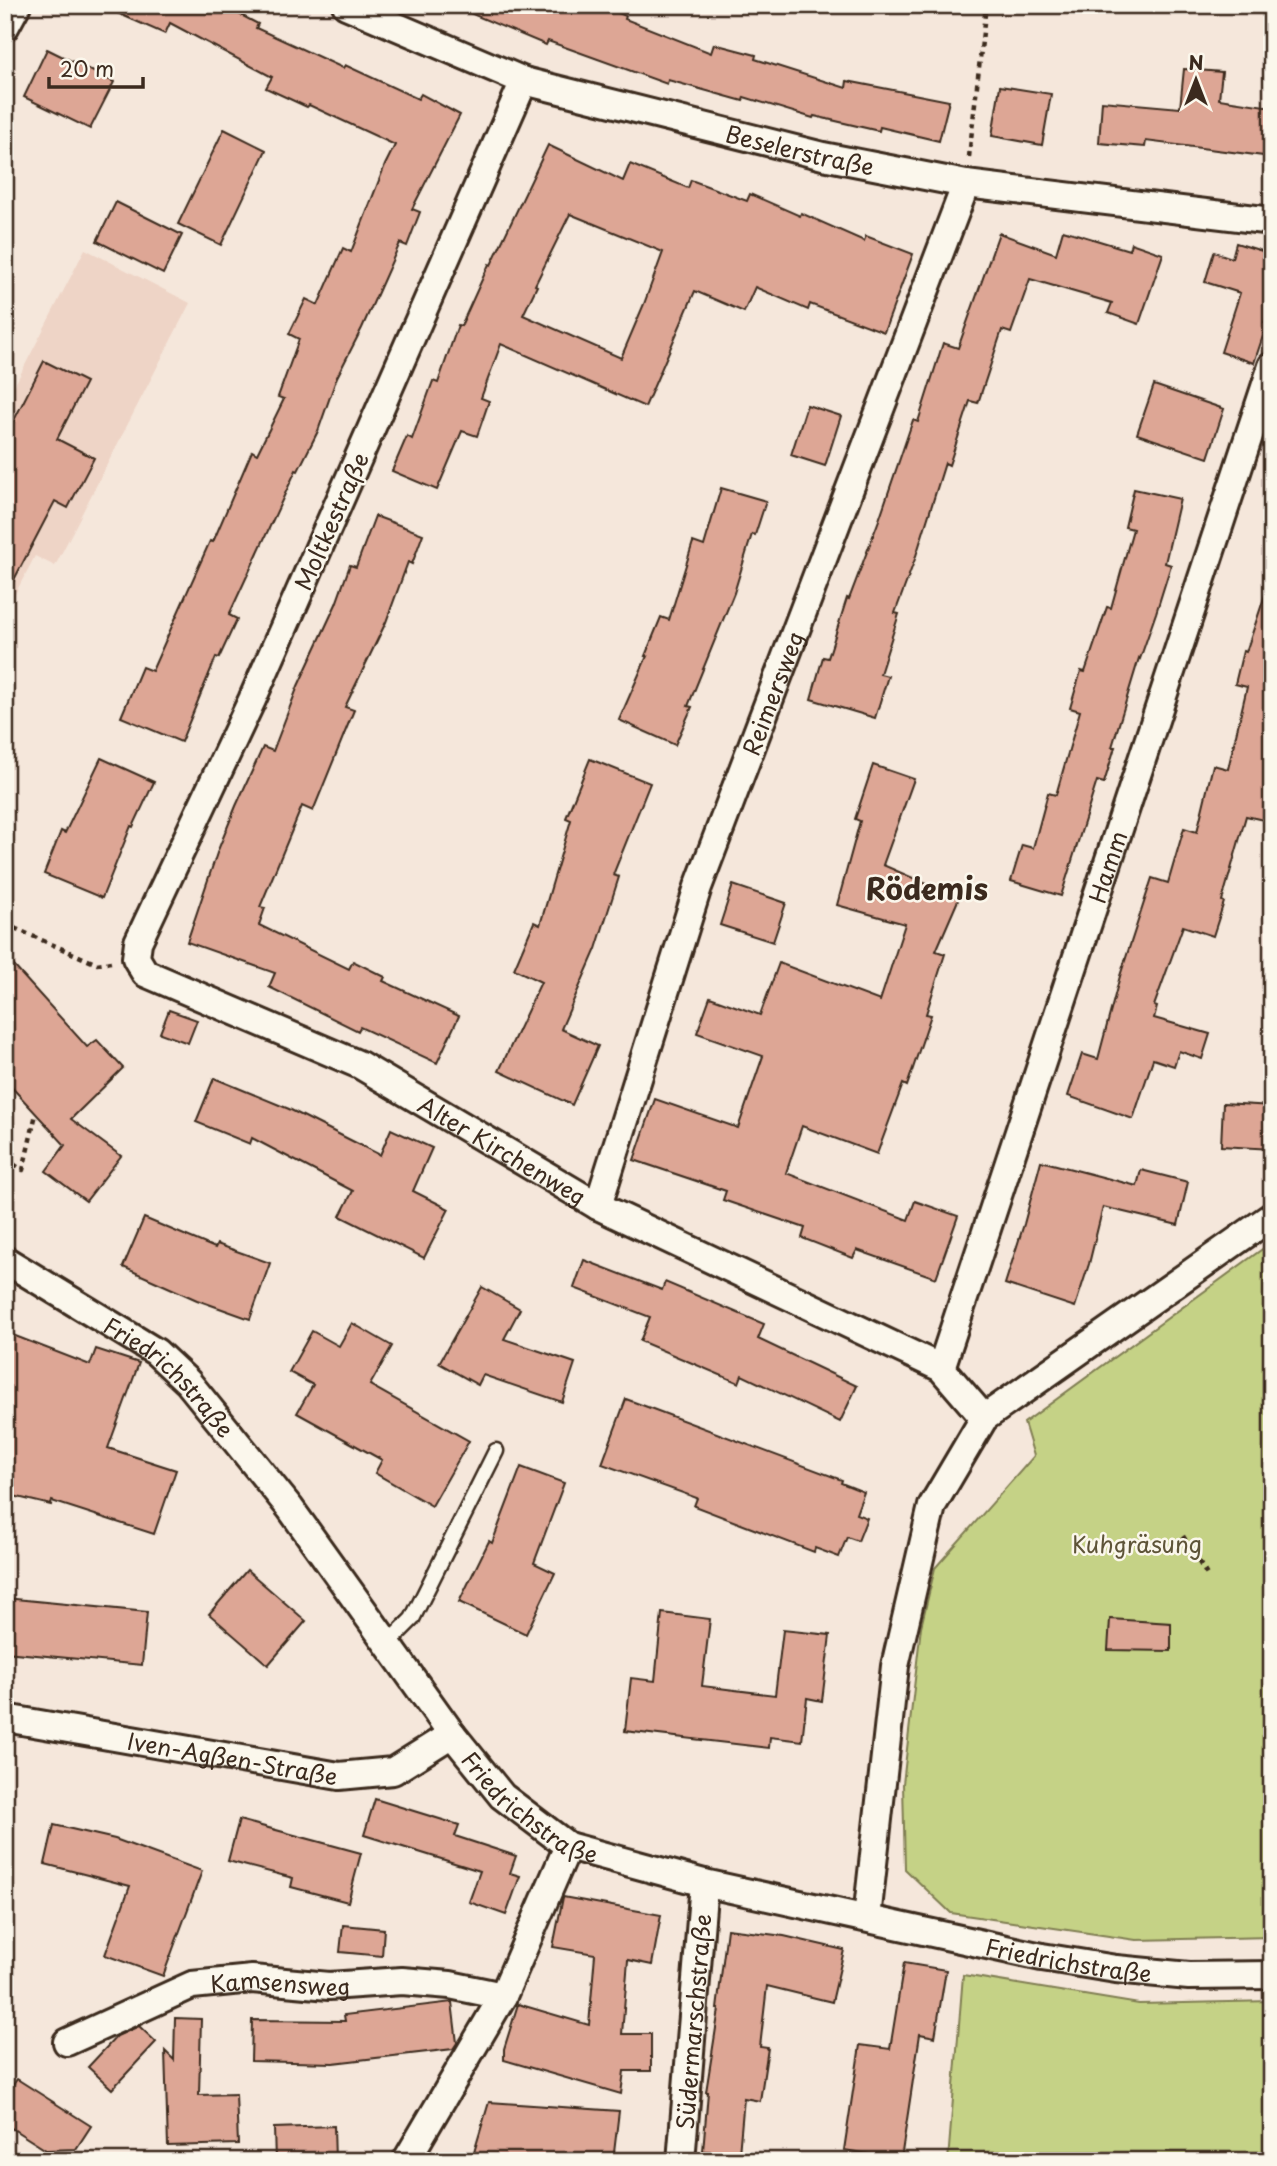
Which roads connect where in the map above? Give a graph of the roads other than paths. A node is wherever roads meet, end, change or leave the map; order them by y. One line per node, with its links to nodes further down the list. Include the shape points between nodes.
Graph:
1 (16, 5): 3 (street)
2 (346, 5): 4 (street, Beselerstraße)
3 (5, 27)
4 (524, 81): 5 (street, Beselerstraße, via 823,156); 8 (street, Moltkestraße, via 252,701 138,942)
5 (966, 184): 6 (street, Beselerstraße); 9 (street, Reimersweg, via 698,887)
6 (1272, 221)
7 (1272, 366): 12 (street, Hamm)
8 (136, 958): 9 (street, Alter Kirchenweg, via 145,973 360,1065)
9 (598, 1206): 12 (street, Alter Kirchenweg)
10 (1272, 1216): 13 (street)
11 (6, 1262): 15 (street, Friedrichstraße, via 156,1352 188,1382 290,1508)
12 (941, 1368): 13 (street, Alter Kirchenweg)
13 (984, 1418): 20 (street, via 932,1506 895,1666)
14 (496, 1451): 15 (lane, via 412,1619)
15 (387, 1643): 17 (street, Friedrichstraße)
16 (5, 1718): 17 (street, Iven-Agßen-Straße, via 339,1776 393,1771)
17 (452, 1734): 18 (street, Friedrichstraße, via 502,1796)
18 (568, 1846): 19 (street, Friedrichstraße); 22 (street)
19 (704, 1883): 20 (street, Friedrichstraße); 25 (street, Südermarschstraße)
20 (867, 1918): 21 (street, Friedrichstraße, via 1116,1969 1189,1976)
21 (1272, 1975)
22 (503, 1996): 23 (street, Kamsensweg, via 402,1981 329,1986 252,1979 192,1985); 24 (street)
23 (67, 2042)
24 (406, 2161)
25 (681, 2161)

